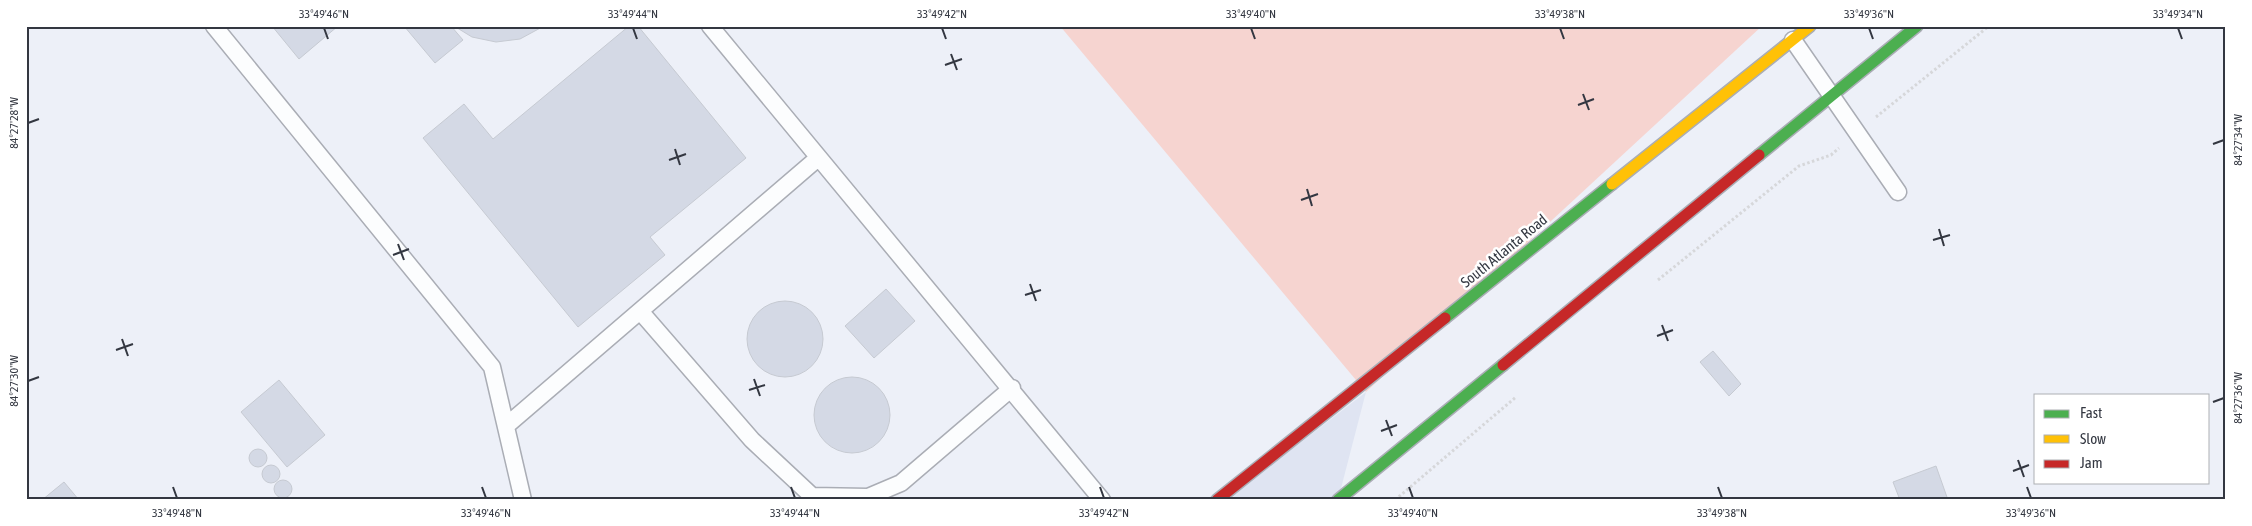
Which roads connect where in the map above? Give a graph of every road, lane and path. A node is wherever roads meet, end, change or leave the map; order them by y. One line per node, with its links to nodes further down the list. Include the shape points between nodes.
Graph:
1 (214, 26): 16 (lane, via 492,366)
2 (710, 26): 10 (lane)
3 (1810, 26): 6 (main road, South Atlanta Road)
4 (1917, 26): 7 (main road)
5 (1989, 26): 8 (path)
6 (1793, 40): 7 (lane); 19 (main road, South Atlanta Road)
7 (1832, 96): 11 (lane); 20 (main road)
8 (1878, 115)
9 (1830, 155): 12 (path, via 1799,166)
10 (818, 158): 13 (lane); 14 (lane)
11 (1898, 192)
12 (1655, 283)
13 (640, 311): 14 (lane, via 752,440 812,496 868,496 901,483); 16 (lane)
14 (1012, 388): 18 (lane)
15 (1520, 393): 21 (path)
16 (506, 426): 17 (lane)
17 (522, 500)
18 (1102, 500)
19 (1217, 500)
20 (1338, 500)
21 (1395, 500)

